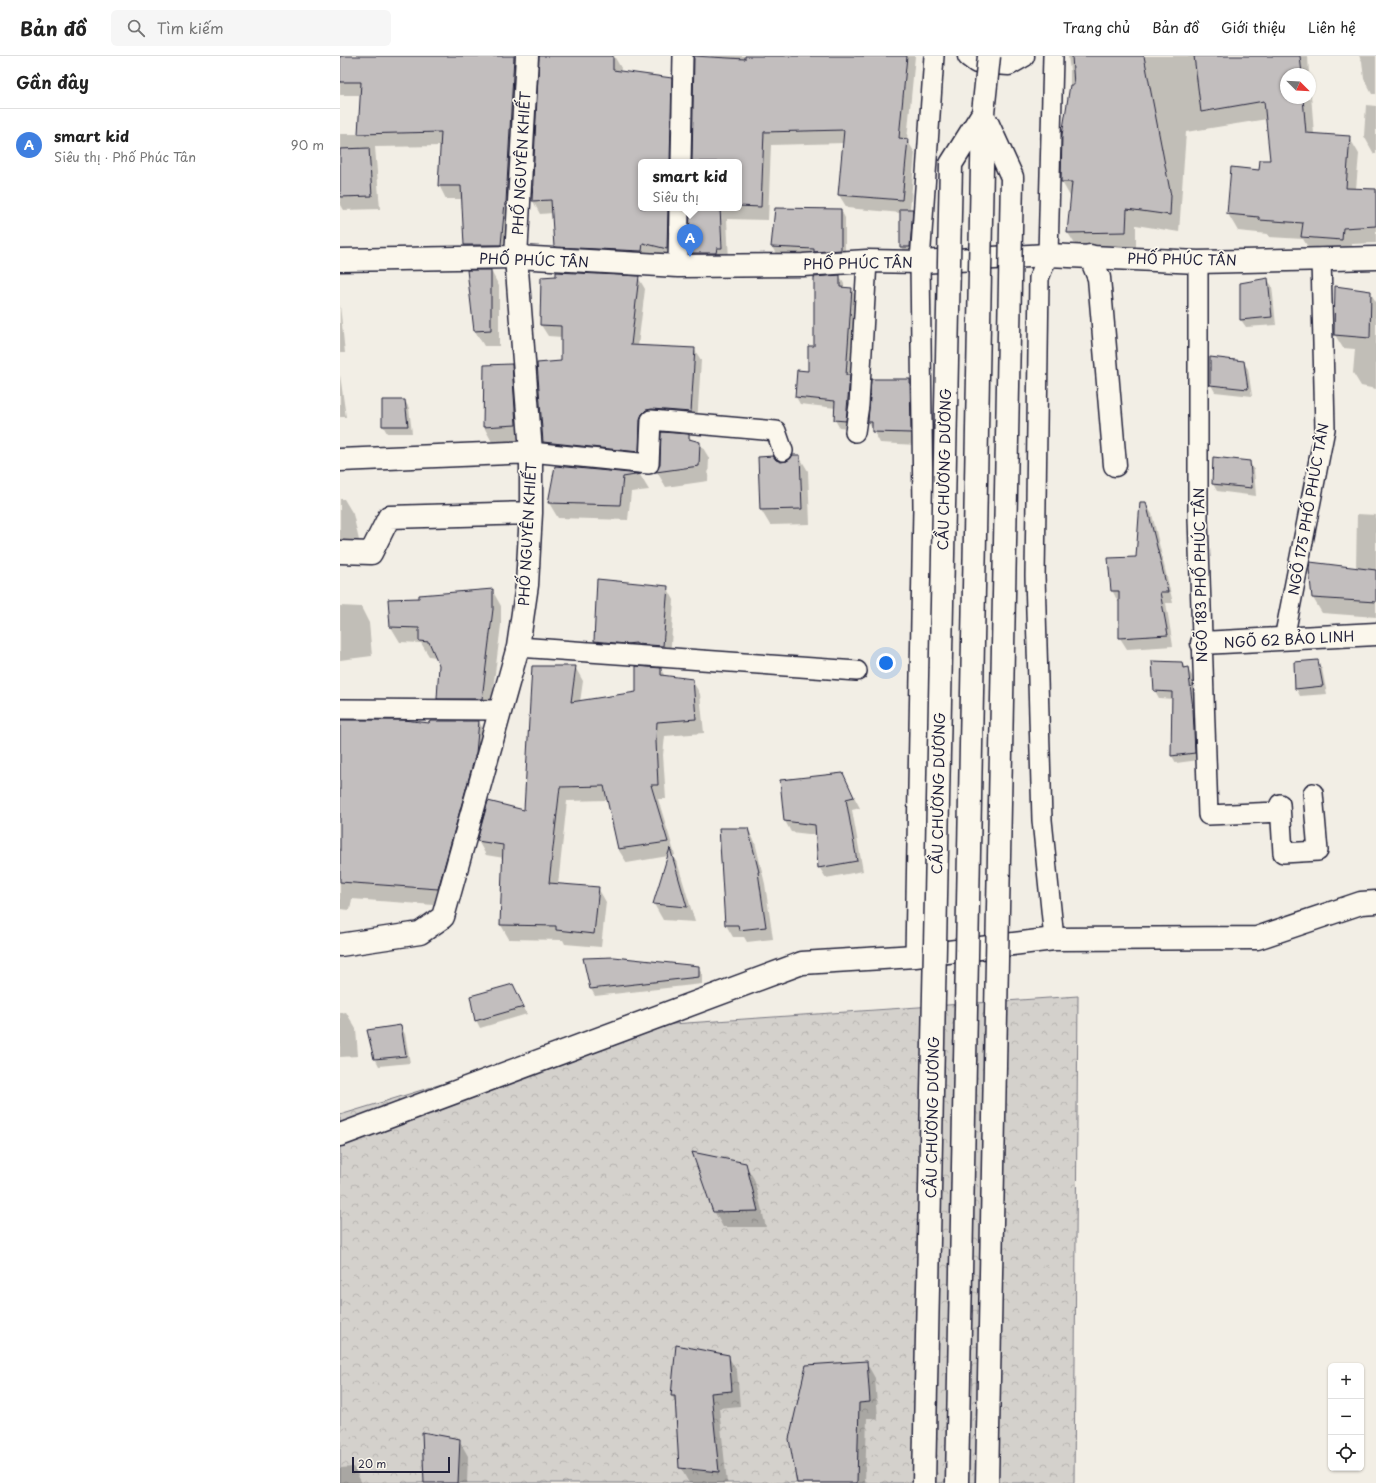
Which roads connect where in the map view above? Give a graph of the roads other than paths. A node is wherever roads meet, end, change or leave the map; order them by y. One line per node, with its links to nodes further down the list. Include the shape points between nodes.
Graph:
1 (527, 56): 13 (main road, PHỐ NGUYÊN KHIẾT)
2 (683, 56): 9 (lane)
3 (934, 56): 18 (lane)
4 (969, 56): 6 (main road, via 977,62 1009,64)
5 (990, 56): 8 (main road, CẦU CHƯƠNG DƯƠNG, bridge)
6 (1022, 56)
7 (1053, 56): 11 (lane)
8 (983, 113): 41 (main road, CẦU CHƯƠNG DƯƠNG, bridge, via 951,164); 42 (main road, CẦU CHƯƠNG DƯƠNG, bridge); 43 (main road, bridge, via 1012,178)
9 (681, 159)
10 (680, 211): 20 (lane)
11 (1048, 255): 12 (main road, PHỐ PHÚC TÂN); 18 (main road, PHỐ PHÚC TÂN); 37 (lane, via 1039,278 1035,576 1042,820)
12 (1090, 256): 19 (main road, PHỐ PHÚC TÂN); 25 (main road, via 1099,278)
13 (516, 257): 16 (main road, PHỐ PHÚC TÂN); 20 (main road, PHỐ PHÚC TÂN); 23 (main road, PHỐ NGUYÊN KHIẾT)
14 (1320, 258): 15 (main road, PHỐ PHÚC TÂN); 19 (main road, PHỐ PHÚC TÂN); 29 (lane, NGÕ 175 PHỐ PHÚC TÂN, via 1325,429)
15 (1376, 258)
16 (340, 260)
17 (867, 261): 18 (main road, PHỐ PHÚC TÂN); 20 (main road, PHỐ PHÚC TÂN, via 803,265); 21 (lane, via 859,405)
18 (920, 262): 39 (lane, via 922,507)
19 (1198, 262): 30 (lane, NGÕ 183 PHỐ PHÚC TÂN, via 1198,518)
20 (678, 266)
21 (855, 432)
22 (782, 451): 23 (lane, via 776,431 651,420 649,464)
23 (531, 452): 24 (main road); 26 (main road, PHỐ NGUYÊN KHIẾT)
24 (340, 460)
25 (1115, 465)
26 (531, 514): 27 (main road, via 389,517 371,553); 31 (main road, PHỐ NGUYÊN KHIẾT, via 527,585)
27 (340, 552)
28 (1376, 634): 29 (main road, NGÕ 62 BẢO LINH)
29 (1284, 639): 30 (main road, NGÕ 62 BẢO LINH)
30 (1202, 643): 35 (lane, NGÕ 183 PHỐ PHÚC TÂN, via 1208,816 1280,808 1283,853 1318,851)
31 (518, 647): 32 (lane); 34 (main road, PHỐ NGUYÊN KHIẾT)
32 (857, 671)
33 (340, 709): 34 (lane)
34 (500, 710): 38 (main road, PHỐ NGUYÊN KHIẾT, via 443,917 420,933)
35 (1313, 793)
36 (1376, 902): 37 (main road, via 1361,903 1257,938)
37 (1054, 939): 39 (main road)
38 (340, 945)
39 (915, 956): 40 (main road, via 802,963)
40 (340, 1134)
41 (924, 1483)
42 (957, 1483)
43 (987, 1483)

